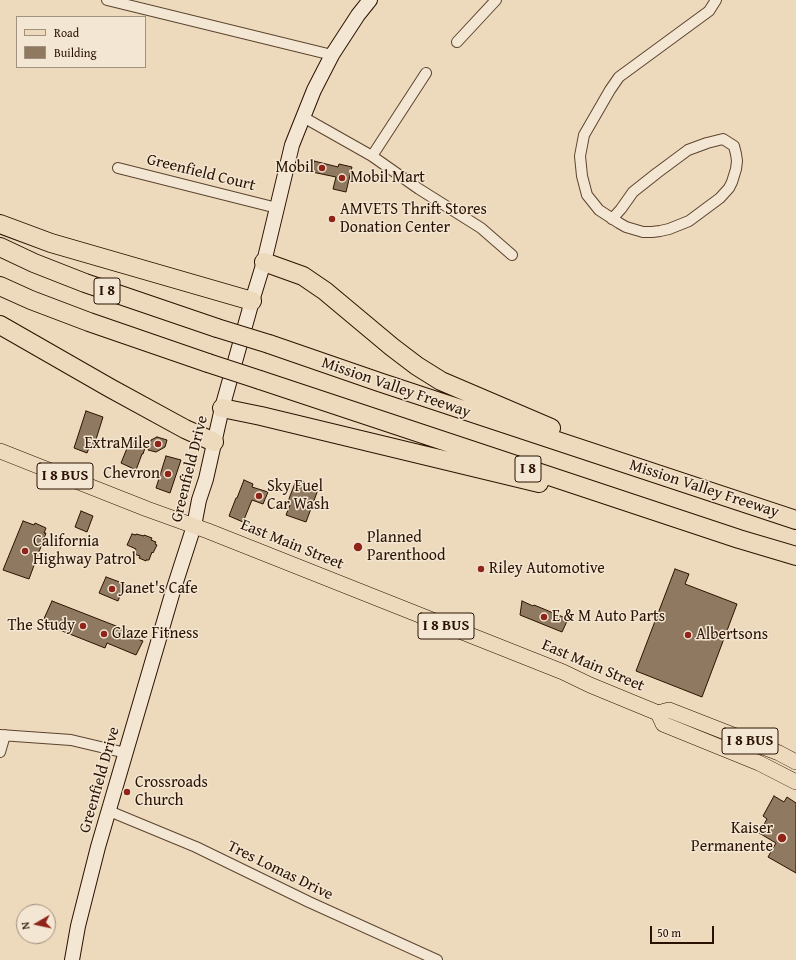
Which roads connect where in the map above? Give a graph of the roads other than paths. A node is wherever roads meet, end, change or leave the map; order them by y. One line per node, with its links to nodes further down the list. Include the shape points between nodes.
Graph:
1 (107, 0): 6 (street)
2 (370, 0): 6 (main road, Greenfield Drive)
3 (496, 0): 5 (street)
4 (716, 0): 12 (street, via 709,11 619,77 584,135 580,156 587,194 599,210)
5 (457, 42)
6 (332, 55): 8 (main road, Greenfield Drive)
7 (426, 74): 9 (street)
8 (303, 117): 9 (street); 11 (main road, Greenfield Drive, via 292,145)
9 (372, 156): 15 (street, via 481,228)
10 (118, 168): 11 (street, Greenfield Court)
11 (277, 208): 16 (main road, Greenfield Drive)
12 (612, 219): 12 (street, via 634,230 652,232 689,221 729,188 736,169 734,146 723,140 688,150 634,192)
13 (0, 224): 18 (highway, via 51,243)
14 (0, 247): 23 (highway, Mission Valley Freeway / I 8, bridge, via 85,283)
15 (512, 255)
16 (264, 262): 18 (main road, Greenfield Drive); 23 (highway, via 303,276 392,347 441,381)
17 (0, 286): 24 (highway, I 8, bridge, via 89,322 208,363)
18 (252, 301): 20 (main road, Greenfield Drive)
19 (0, 325): 21 (highway, via 110,388)
20 (222, 408): 21 (main road, Greenfield Drive); 24 (highway)
21 (214, 442): 26 (main road, Greenfield Drive)
22 (0, 451): 26 (main road, East Main Street / I 8 BUS)
23 (685, 483): 25 (highway, Mission Valley Freeway / I 8)
24 (652, 510): 27 (highway, I 8)
25 (796, 520)
26 (194, 526): 28 (main road, East Main Street / I 8 BUS, via 563,672); 31 (main road, Greenfield Drive)
27 (796, 556)
28 (658, 713): 32 (main road, East Main Street / I 8 BUS, via 669,710 779,752); 33 (main road, East Main Street / I 8 BUS, via 663,724 759,763)
29 (2, 735): 30 (street); 31 (street, via 71,740)
30 (0, 752)
31 (126, 753): 34 (main road, Greenfield Drive)
32 (796, 762)
33 (796, 782)
34 (109, 811): 35 (main road, Greenfield Drive, via 78,926); 36 (street, Tres Lomas Drive, via 196,847)
35 (72, 960)
36 (437, 960)

